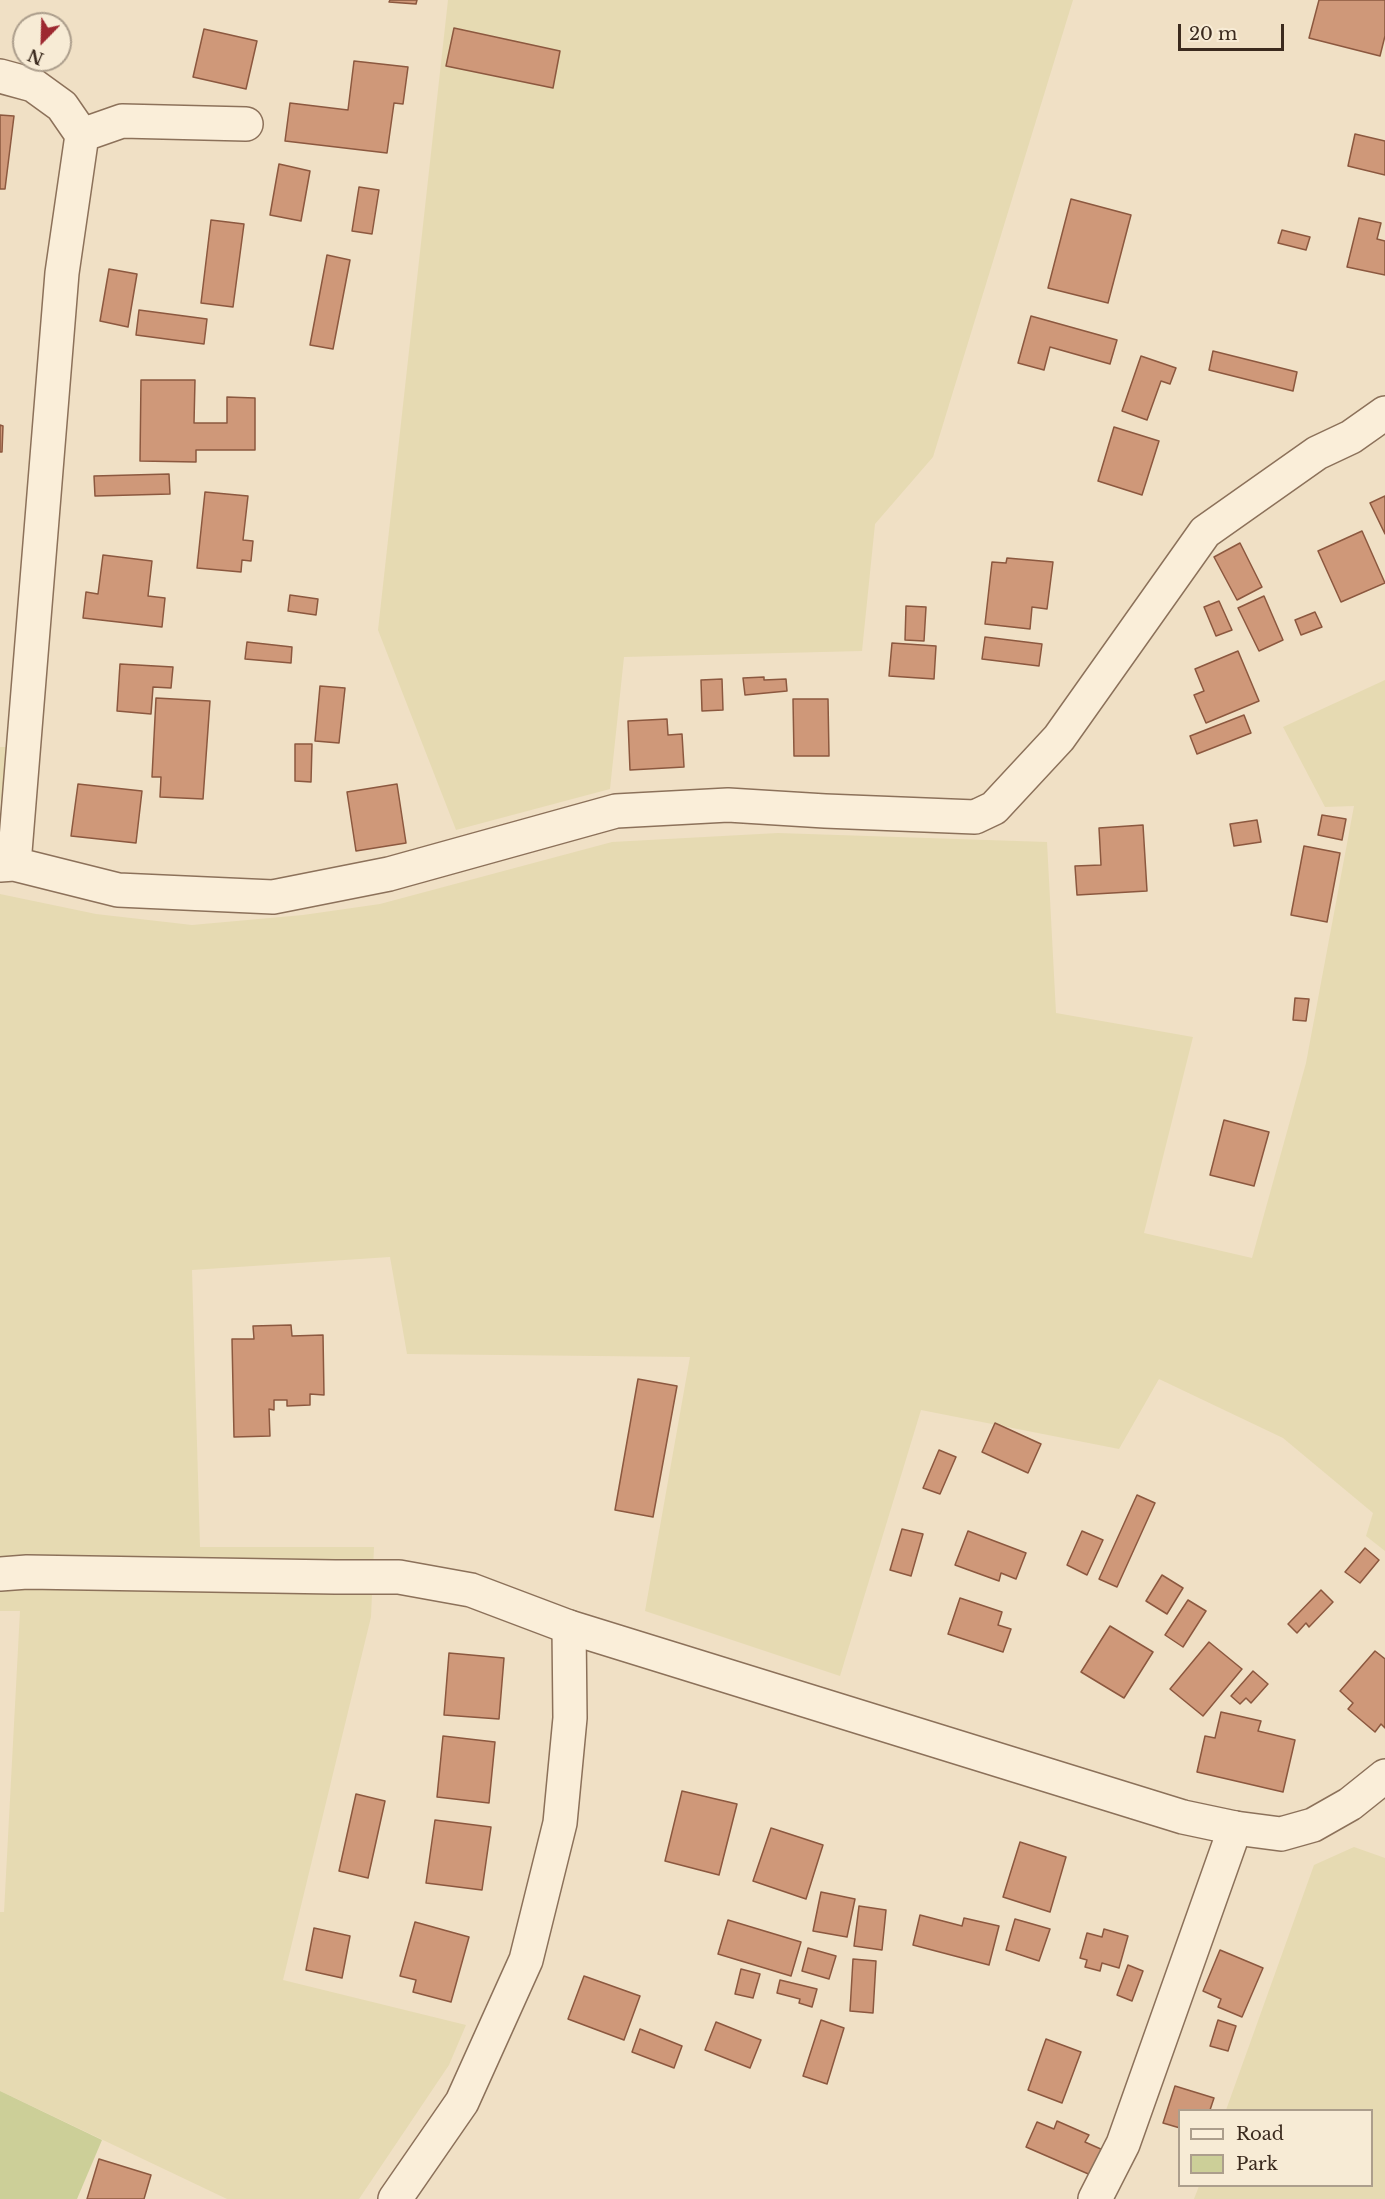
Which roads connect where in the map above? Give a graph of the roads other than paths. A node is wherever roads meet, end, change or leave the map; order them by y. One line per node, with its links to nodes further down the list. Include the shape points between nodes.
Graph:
1 (0, 75): 3 (street, via 33,85 62,106)
2 (246, 124): 3 (street, via 122,121)
3 (82, 135): 5 (street, via 62,273)
4 (1385, 413): 5 (street, via 1351,437 1317,453 1205,532 1059,738 994,808 975,817 728,805 616,811 389,874 273,897 118,890)
5 (7, 864)
6 (0, 1574): 7 (street, via 399,1576 471,1590)
7 (569, 1627): 9 (street, via 1183,1817); 10 (street, via 570,1718 560,1823 526,1960 462,2102)
8 (1385, 1776): 9 (street, via 1350,1804 1312,1825 1281,1834)
9 (1235, 1828): 11 (street, via 1123,2144)
10 (395, 2199)
11 (1095, 2199)

